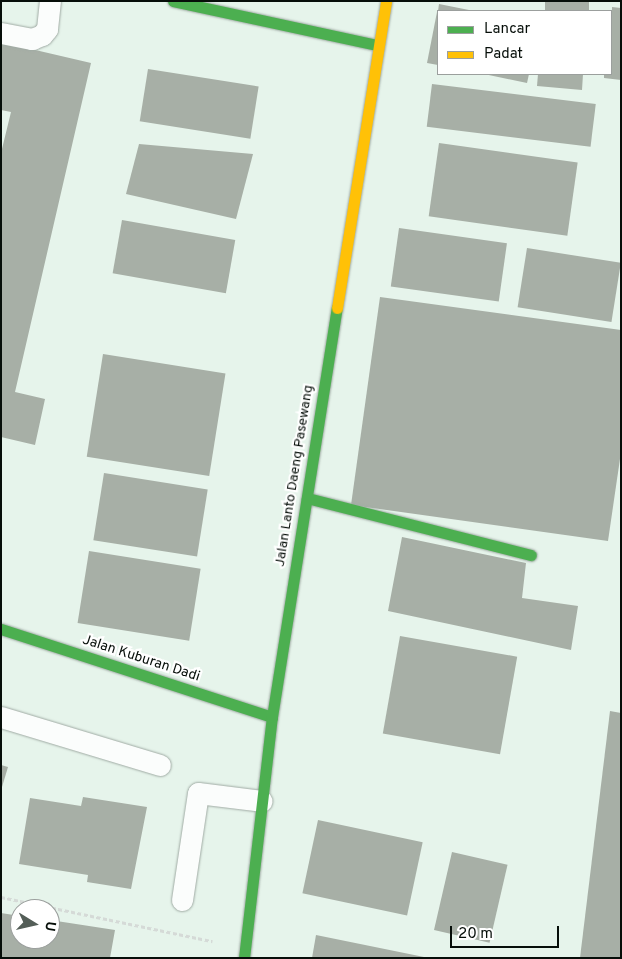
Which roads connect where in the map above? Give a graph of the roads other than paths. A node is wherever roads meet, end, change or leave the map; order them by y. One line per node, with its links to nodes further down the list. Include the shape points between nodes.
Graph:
1 (50, 1): 4 (lane, via 47,29 32,39)
2 (173, 1): 5 (main road)
3 (386, 1): 5 (main road, Jalan Lanto Daeng Pasewang)
4 (1, 32)
5 (377, 45): 6 (main road, Jalan Lanto Daeng Pasewang)
6 (308, 498): 7 (main road); 10 (main road, Jalan Lanto Daeng Pasewang)
7 (531, 555)
8 (1, 629): 10 (main road, Jalan Kuburan Dadi)
9 (1, 717): 11 (lane)
10 (272, 717): 12 (main road, Jalan Lanto Daeng Pasewang)
11 (160, 765)
12 (262, 801): 13 (lane, via 198,793); 14 (main road, Jalan Lanto Daeng Pasewang)
13 (182, 900)
14 (244, 953)

